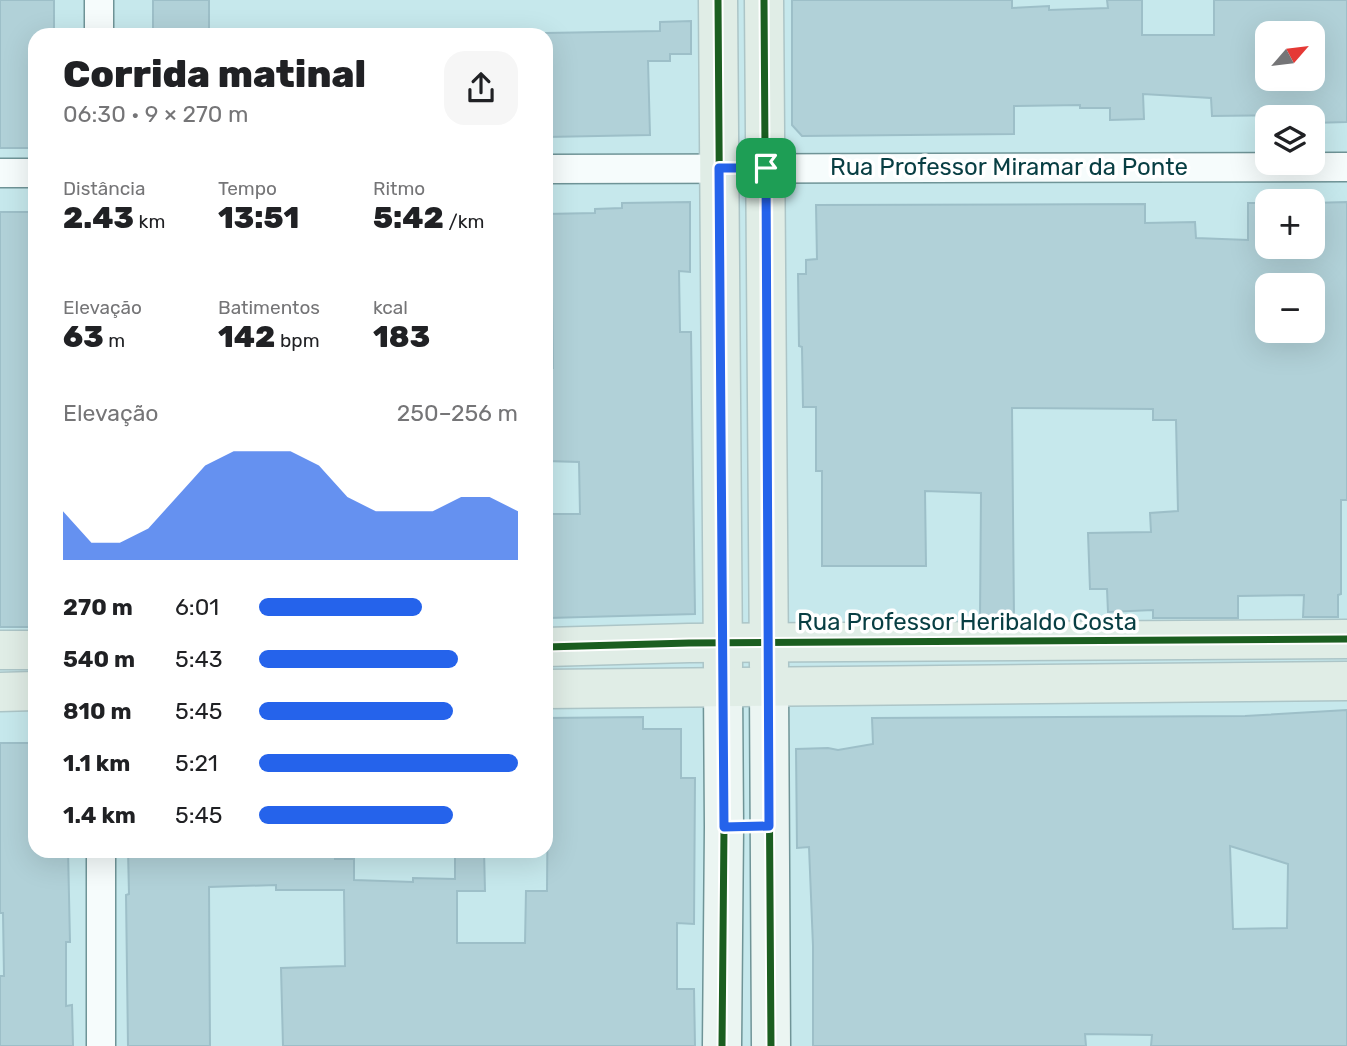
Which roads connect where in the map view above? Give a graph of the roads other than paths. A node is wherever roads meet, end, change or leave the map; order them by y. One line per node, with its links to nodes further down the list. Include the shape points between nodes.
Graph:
1 (99, 0): 4 (street)
2 (764, 12): 3 (main road); 7 (main road)
3 (718, 14): 6 (main road)
4 (99, 28)
5 (1347, 167): 7 (street, Rua Professor Miramar da Ponte)
6 (719, 168): 7 (street, Rua Professor Miramar da Ponte); 8 (street, Rua Professor Miramar da Ponte); 12 (main road)
7 (766, 168): 13 (main road)
8 (553, 169)
9 (0, 173): 10 (street)
10 (28, 173)
11 (1347, 639): 13 (main road, Rua Professor Heribaldo Costa)
12 (723, 643): 13 (main road, Rua Professor Heribaldo Costa); 14 (main road, Rua Professor Heribaldo Costa); 18 (main road)
13 (768, 643): 19 (main road)
14 (553, 647)
15 (0, 650): 16 (main road)
16 (28, 650)
17 (1347, 681): 19 (main road)
18 (723, 686): 19 (main road); 20 (main road); 24 (main road)
19 (769, 686): 23 (main road)
20 (553, 689)
21 (28, 691): 22 (main road)
22 (0, 692)
23 (769, 826): 24 (main road); 28 (main road)
24 (724, 827): 27 (main road)
25 (101, 858): 26 (street)
26 (101, 1046)
27 (722, 1046)
28 (771, 1046)

